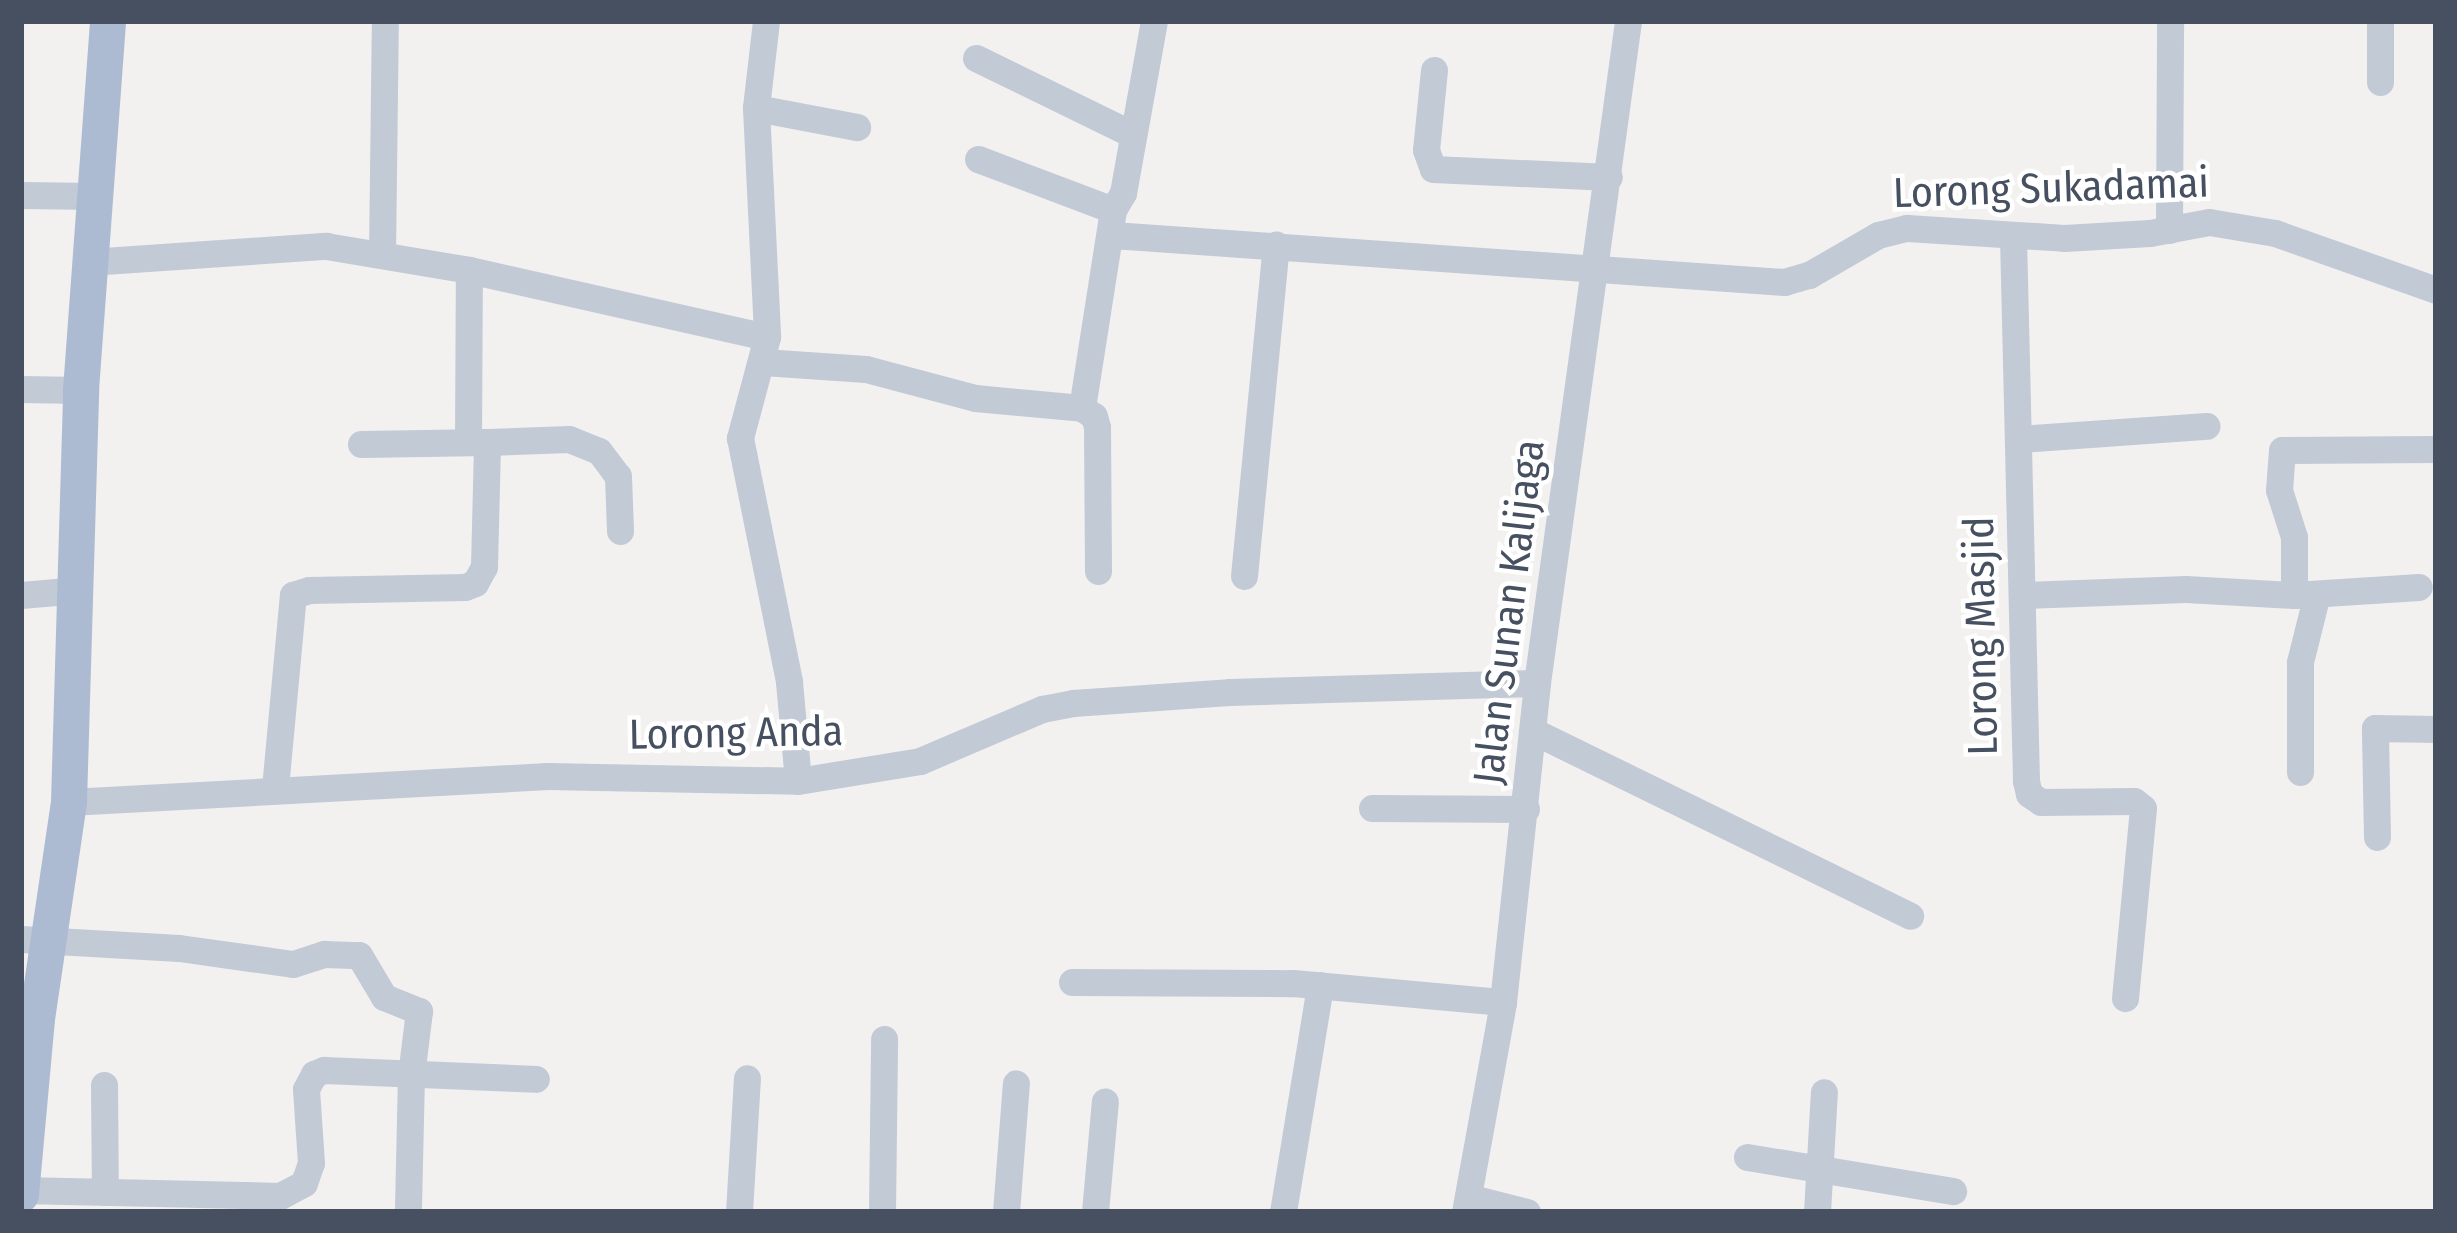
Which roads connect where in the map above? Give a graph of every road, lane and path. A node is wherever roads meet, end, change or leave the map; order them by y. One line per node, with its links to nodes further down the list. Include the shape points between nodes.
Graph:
1 (108, 21): 17 (main road)
2 (385, 21): 22 (street)
3 (1154, 21): 13 (street)
4 (1628, 21): 15 (street, Jalan Sunan Kalijaga)
5 (2170, 21): 19 (street)
6 (2380, 21): 10 (street)
7 (759, 23): 11 (street)
8 (976, 58): 13 (street)
9 (1434, 70): 15 (street, via 1426,150 1433,169)
10 (2380, 82)
11 (755, 108): 12 (street); 27 (street)
12 (857, 127)
13 (1132, 134): 18 (street)
14 (978, 159): 18 (street, Lorong Sukadamai)
15 (1609, 177): 24 (street, Jalan Sunan Kalijaga)
16 (21, 195): 17 (street)
17 (94, 196): 23 (main road)
18 (1112, 223): 21 (street, Lorong Sukadamai); 30 (street)
19 (2169, 230): 20 (street, Lorong Sukadamai); 26 (street, Lorong Sukadamai, via 2234,223)
20 (2013, 237): 24 (street, Lorong Sukadamai, via 1907,228 1784,282); 32 (street, Lorong Masjid)
21 (1276, 245): 24 (street, Lorong Sukadamai); 38 (street)
22 (382, 255): 23 (street, via 326,246); 25 (street)
23 (89, 262): 29 (main road)
24 (1598, 268): 44 (street, Jalan Sunan Kalijaga)
25 (469, 270): 27 (street); 33 (street)
26 (2436, 290)
27 (765, 350): 30 (street, via 975,398); 48 (street, via 740,438 789,682)
28 (21, 389): 29 (street)
29 (81, 390): 40 (main road)
30 (1082, 408): 37 (street, via 1097,427)
31 (2207, 426): 32 (street)
32 (2019, 439): 42 (street, Lorong Masjid)
33 (477, 442): 34 (street); 36 (street, via 568,439 599,452 618,476); 49 (street, via 484,567 476,583 293,596)
34 (361, 444)
35 (2436, 449): 43 (street, via 2282,450 2279,490)
36 (620, 531)
37 (1098, 571)
38 (1244, 576)
39 (2419, 586): 43 (street)
40 (79, 590): 41 (street); 50 (main road)
41 (21, 595)
42 (2023, 595): 43 (street); 58 (street, Lorong Masjid, via 2029,794 2041,802 2134,801 2144,808)
43 (2306, 595): 47 (street)
44 (1537, 683): 46 (street, Jalan Sunan Kalijaga); 48 (street, Lorong Anda, via 1073,703 920,761)
45 (2436, 730): 53 (street, via 2375,728)
46 (1534, 731): 52 (street, Jalan Sunan Kalijaga); 54 (street)
47 (2300, 772)
48 (798, 781): 49 (street, Lorong Anda, via 548,776)
49 (275, 788): 50 (street, Lorong Anda)
50 (69, 802): 55 (main road)
51 (1372, 808): 52 (street)
52 (1526, 808): 59 (street, Jalan Sunan Kalijaga)
53 (2377, 837)
54 (1910, 916)
55 (36, 939): 60 (main road); 62 (street, via 293,964 359,955 383,997 419,1011)
56 (1072, 982): 57 (street)
57 (1320, 985): 59 (street); 81 (street)
58 (2125, 998)
59 (1503, 1002): 75 (street, Jalan Sunan Kalijaga)
60 (29, 1018): 69 (main road)
61 (884, 1039): 78 (street)
62 (411, 1075): 64 (street); 73 (street, via 324,1070 308,1080 311,1162 292,1193); 76 (street)
63 (747, 1078): 77 (street)
64 (536, 1079)
65 (1016, 1083): 79 (street)
66 (104, 1085): 73 (street)
67 (1824, 1092): 71 (street)
68 (1105, 1101): 80 (street)
69 (22, 1140): 74 (main road)
70 (1747, 1157): 71 (street)
71 (1823, 1170): 72 (street); 83 (street)
72 (1953, 1191)
73 (105, 1192): 74 (street)
74 (21, 1193)
75 (1467, 1204): 82 (street)
76 (408, 1212)
77 (739, 1212)
78 (882, 1212)
79 (1006, 1212)
80 (1096, 1212)
81 (1283, 1212)
82 (1528, 1212)
83 (1817, 1212)

